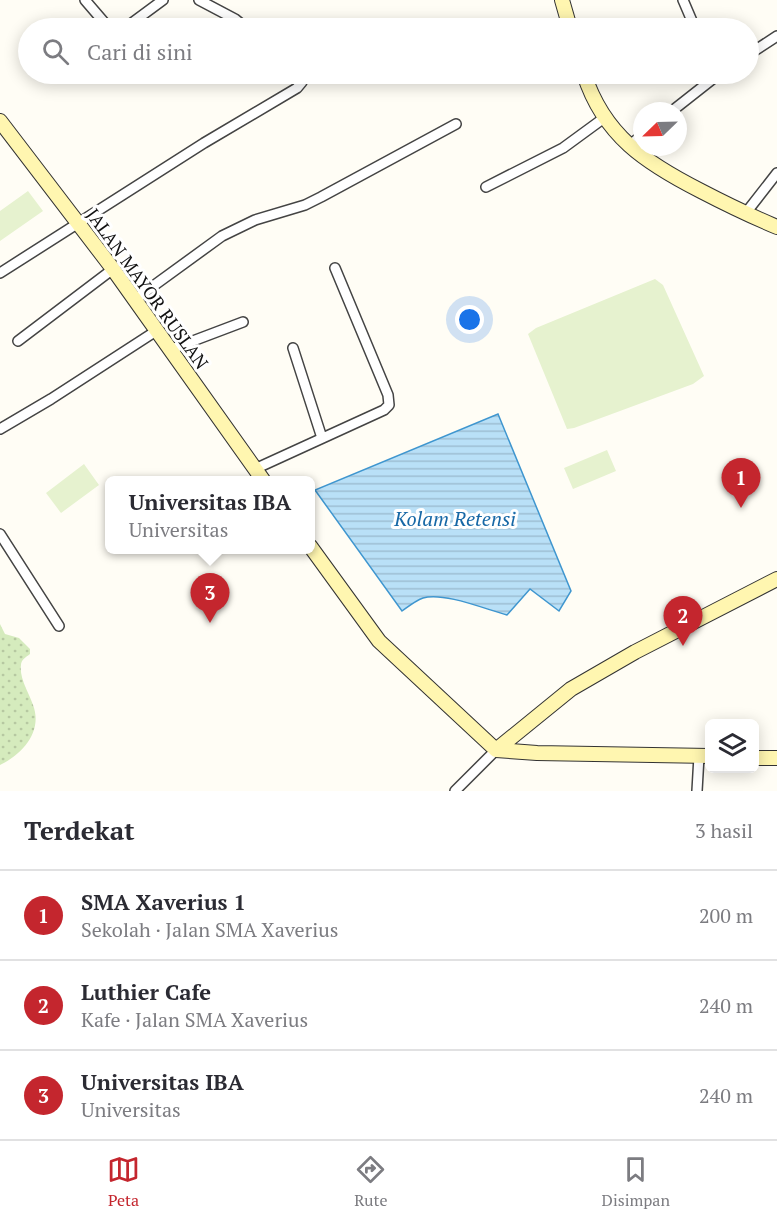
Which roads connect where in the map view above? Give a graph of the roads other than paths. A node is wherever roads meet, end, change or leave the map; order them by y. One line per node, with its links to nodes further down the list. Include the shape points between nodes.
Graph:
1 (85, 0): 6 (street)
2 (163, 0): 7 (street)
3 (199, 0): 8 (street)
4 (562, 0): 9 (street)
5 (683, 0): 10 (street)
6 (100, 18)
7 (139, 18)
8 (233, 18)
9 (567, 18)
10 (691, 18)
11 (777, 36): 12 (street)
12 (759, 48)
13 (300, 84): 25 (street)
14 (587, 84): 17 (street)
15 (706, 84): 16 (street)
16 (683, 102)
17 (604, 118): 21 (street); 23 (street, via 563,147)
18 (0, 121): 25 (street, JALAN MAYOR RUSLAN)
19 (456, 124): 30 (street, via 321,197 222,236)
20 (633, 143): 21 (street)
21 (629, 146): 24 (street, via 663,172)
22 (777, 172): 24 (street)
23 (486, 187)
24 (745, 214): 26 (street)
25 (78, 224): 28 (street, JALAN MAYOR RUSLAN); 29 (street)
26 (777, 227)
27 (335, 268): 37 (street, via 389,405 384,411)
28 (113, 269): 30 (street, JALAN MAYOR RUSLAN); 33 (street)
29 (0, 273)
30 (134, 300): 32 (street, JALAN MAYOR RUSLAN)
31 (243, 322): 35 (street)
32 (156, 331): 35 (street, JALAN MAYOR RUSLAN); 36 (street)
33 (18, 341)
34 (293, 348): 37 (street)
35 (169, 350): 38 (street, JALAN MAYOR RUSLAN)
36 (0, 429)
37 (322, 438): 38 (street)
38 (259, 475)
39 (0, 534): 42 (street)
40 (315, 553): 43 (street, via 379,641)
41 (777, 579): 43 (street, via 571,689)
42 (59, 626)
43 (496, 750): 44 (street); 47 (street)
44 (704, 756): 48 (street)
45 (759, 758): 46 (street)
46 (777, 759)
47 (455, 791)
48 (697, 791)

